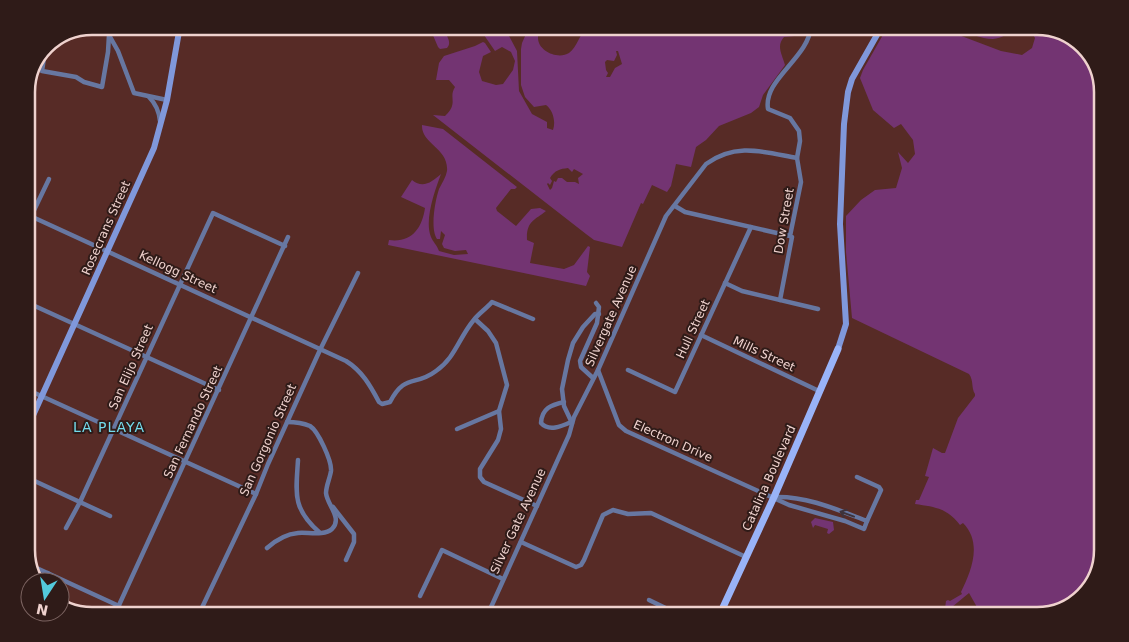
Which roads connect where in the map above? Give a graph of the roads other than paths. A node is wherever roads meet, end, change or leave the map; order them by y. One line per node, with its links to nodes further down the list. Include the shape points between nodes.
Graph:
1 (109, 35): 5 (street, via 102,86 42,71); 6 (street, via 134,93)
2 (178, 35): 7 (street, Rosecrans Street)
3 (809, 35): 9 (street, Dow Street, via 808,43 773,87 767,100 768,109 790,118 799,131)
4 (877, 35): 32 (street, via 852,79 844,124 840,224 846,324)
5 (43, 63)
6 (148, 96): 7 (street); 8 (street, via 159,112)
7 (167, 100): 8 (street, Rosecrans Street)
8 (160, 127): 18 (street, Rosecrans Street, via 152,154)
9 (798, 158): 12 (street, via 752,150 714,158); 15 (street, Dow Street, via 801,182)
10 (49, 179): 11 (street)
11 (35, 204)
12 (675, 206): 14 (street, via 685,212); 35 (street, Silvergate Avenue, via 666,216)
13 (35, 218): 18 (street, Kellogg Street)
14 (751, 227): 15 (street); 20 (street, Hull Street)
15 (790, 236): 22 (street, Dow Street)
16 (288, 237): 17 (street, San Fernando Street)
17 (285, 246): 21 (street, San Elijo Street, via 213,213); 27 (street, San Fernando Street)
18 (109, 252): 21 (street, Kellogg Street); 30 (street, Rosecrans Street)
19 (358, 273): 33 (street, San Gorgonio Street)
20 (725, 284): 22 (street); 31 (street, Hull Street)
21 (180, 285): 27 (street, Kellogg Street); 34 (street, San Elijo Street)
22 (780, 300): 25 (street)
23 (596, 303): 26 (street, via 600,307)
24 (35, 306): 30 (street)
25 (818, 309)
26 (599, 314): 37 (street, via 580,361 581,367); 42 (street, via 583,326 574,343 562,389)
27 (252, 318): 33 (street, Kellogg Street); 38 (street, San Fernando Street)
28 (475, 319): 29 (street, via 492,302); 33 (street, Kellogg Street, via 452,356 436,372 406,382 385,404 378,402 356,367); 43 (street, via 496,343 506,376 507,385)
29 (533, 319)
30 (75, 324): 34 (street); 41 (street, Rosecrans Street)
31 (701, 335): 36 (street, Hull Street, via 675,392); 39 (street, Mills Street)
32 (838, 349): 39 (main road, Catalina Boulevard)
33 (320, 350): 45 (street, San Gorgonio Street)
34 (147, 357): 38 (street); 48 (street, San Elijo Street)
35 (598, 370): 37 (street, Silvergate Avenue); 55 (street, Electron Drive, via 619,425 626,431)
36 (628, 370)
37 (593, 378): 46 (street, Silvergate Avenue)
38 (219, 390): 51 (street, San Fernando Street)
39 (819, 390): 55 (main road, Catalina Boulevard)
40 (35, 393): 41 (street)
41 (43, 396): 44 (street, Rosecrans Street); 48 (street)
42 (564, 402): 46 (street); 46 (street, via 544,411 541,423 550,429)
43 (499, 411): 47 (street); 58 (street, via 501,429 498,440 480,470 480,476 484,482)
44 (35, 412)
45 (287, 422): 54 (street, San Gorgonio Street); 57 (street, via 296,422 314,430 330,464 326,494)
46 (572, 423): 49 (street, Silvergate Avenue)
47 (457, 428)
48 (114, 429): 51 (street); 56 (street, San Elijo Street)
49 (568, 435): 58 (street, Silver Gate Avenue)
50 (298, 460): 62 (street, via 298,502 307,522)
51 (185, 462): 54 (street); 71 (street, San Fernando Street)
52 (856, 477): 60 (street, via 881,490)
53 (35, 481): 56 (street)
54 (256, 494): 72 (street, San Gorgonio Street)
55 (774, 497): 60 (street, Electron Drive, one-way to 55, via 792,496); 60 (street, Electron Drive, via 789,505 864,529); 65 (main road, Catalina Boulevard)
56 (80, 502): 59 (street); 61 (street, San Elijo Street)
57 (329, 502): 62 (street, via 335,524 331,530); 66 (street, via 354,534)
58 (537, 506): 63 (street, Silver Gate Avenue)
59 (110, 516)
60 (867, 521)
61 (66, 528)
62 (319, 532): 64 (street, via 288,535)
63 (521, 542): 65 (street, via 576,566 581,565 603,515 614,510 628,514 651,513); 67 (street, Silver Gate Avenue)
64 (267, 548)
65 (746, 557): 75 (main road, Catalina Boulevard)
66 (346, 560)
67 (503, 579): 69 (street, via 442,550); 73 (street, Silver Gate Avenue)
68 (70, 583): 71 (street)
69 (420, 596)
70 (648, 600): 74 (street)
71 (119, 606)
72 (202, 607)
73 (491, 607)
74 (663, 607)
75 (723, 607)

